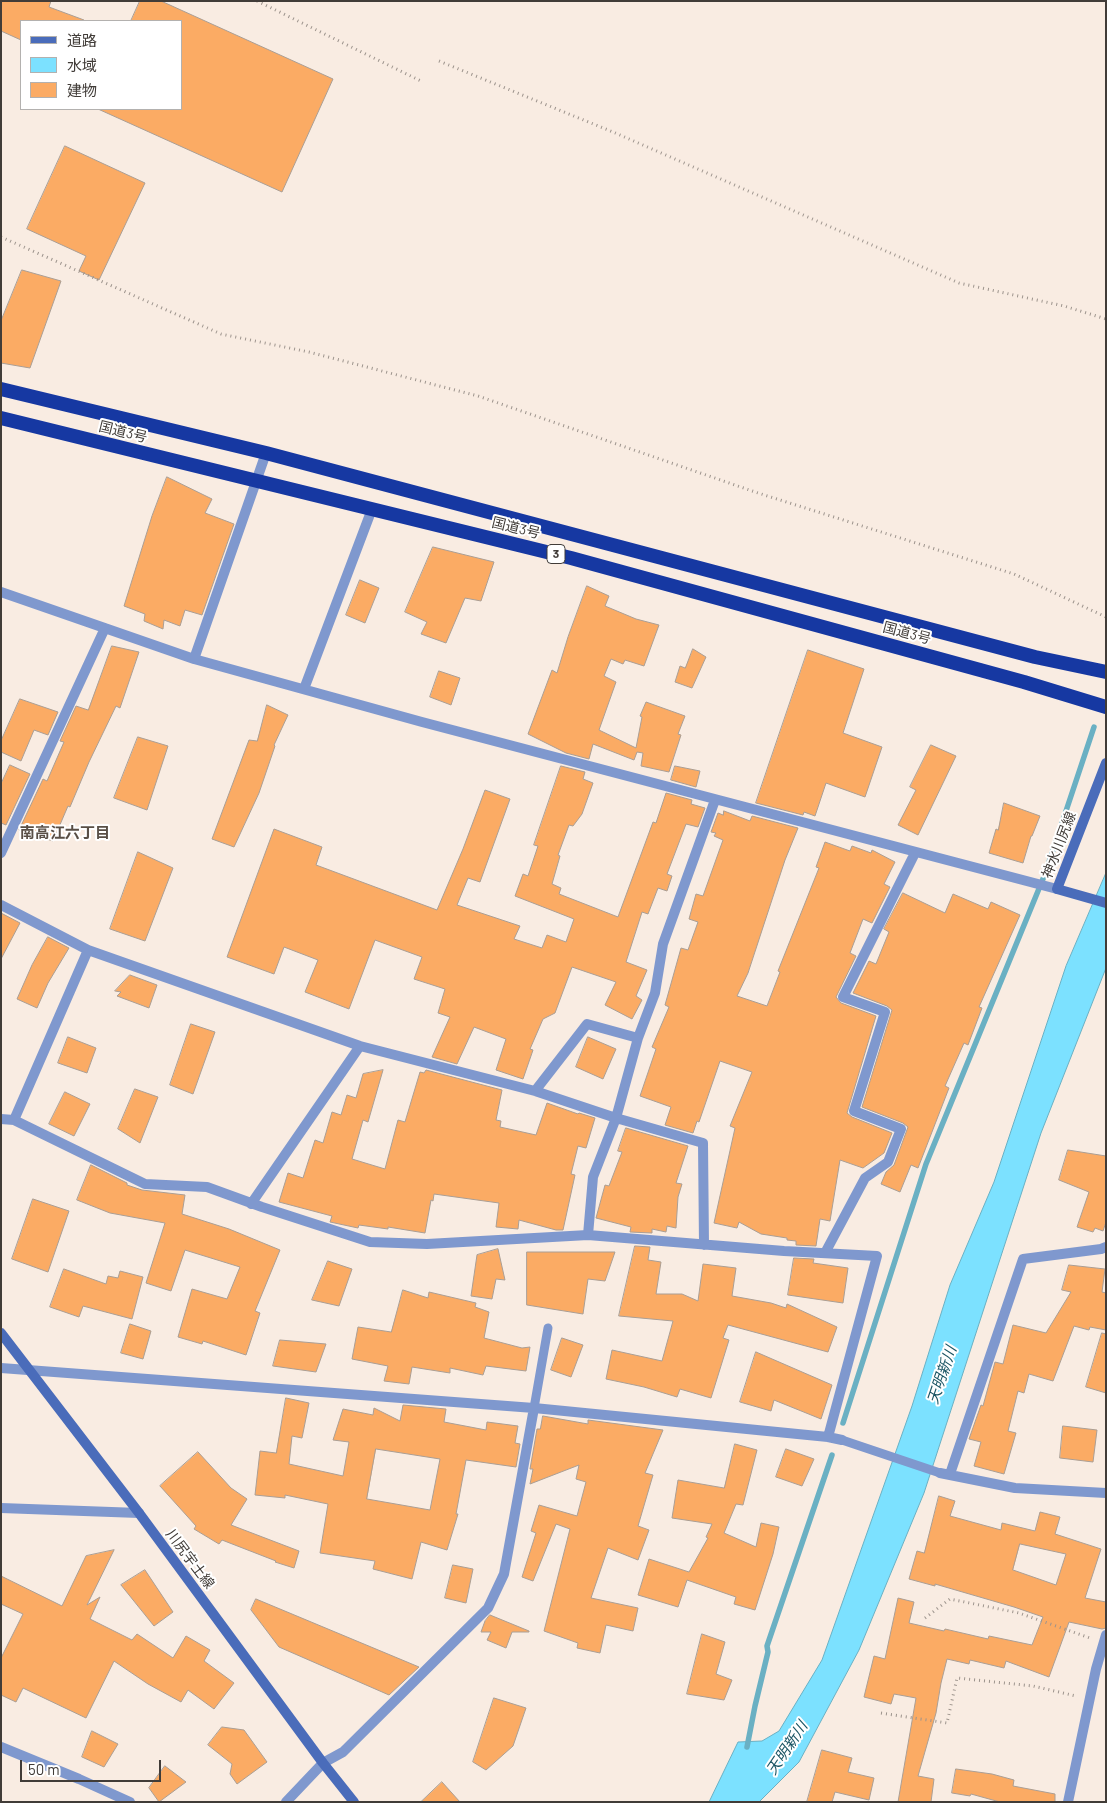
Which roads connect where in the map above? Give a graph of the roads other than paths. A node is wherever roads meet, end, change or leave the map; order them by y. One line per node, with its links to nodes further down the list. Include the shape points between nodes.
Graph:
1 (1, 390): 3 (highway, 国道3号 / 3)
2 (1, 418): 4 (highway, 国道3号 / 3)
3 (266, 453): 4 (street); 9 (highway, 国道3号 / 3, via 1035,657)
4 (256, 482): 5 (highway, 国道3号 / 3); 8 (street)
5 (372, 510): 10 (street); 11 (highway, 国道3号 / 3, via 572,558)
6 (1, 592): 7 (street)
7 (105, 628): 8 (street); 14 (street)
8 (194, 659): 10 (street)
9 (1106, 672)
10 (304, 689): 13 (street)
11 (1106, 707)
12 (1106, 763): 16 (main road, 神水川尻線)
13 (715, 800): 15 (street); 20 (street, via 663,944 655,993)
14 (1, 853)
15 (915, 853): 16 (street); 30 (street, via 843,997 885,1012 854,1111 901,1129 888,1162 866,1178)
16 (1057, 889): 17 (main road, 神水川尻線)
17 (1106, 903)
18 (1, 905): 19 (street)
19 (88, 950): 21 (street); 25 (street)
20 (638, 1038): 22 (street, via 587,1024); 23 (street)
21 (360, 1046): 22 (street); 26 (street)
22 (535, 1091): 23 (street)
23 (616, 1118): 27 (street, via 593,1177); 28 (street, via 703,1143)
24 (1, 1119): 25 (street)
25 (14, 1120): 26 (street, via 145,1184 207,1187)
26 (252, 1204): 27 (street, via 370,1242 427,1244)
27 (588, 1235): 28 (street)
28 (704, 1245): 30 (street)
29 (1106, 1246): 38 (street, via 1023,1259)
30 (825, 1253): 36 (street, via 877,1256)
31 (548, 1328): 35 (lane)
32 (1, 1333): 34 (main road, 川尻宇土線)
33 (1, 1368): 34 (street)
34 (30, 1370): 35 (street); 41 (main road, 川尻宇土線)
35 (534, 1408): 36 (street); 44 (street, via 504,1574 488,1608 343,1752)
36 (828, 1437): 37 (street)
37 (842, 1440): 38 (lane)
38 (945, 1473): 39 (street, via 1015,1488)
39 (1106, 1493)
40 (1, 1508): 41 (street)
41 (139, 1513): 44 (main road, 川尻宇土線)
42 (1105, 1639): 48 (street)
43 (1, 1747): 45 (street)
44 (323, 1763): 46 (street); 47 (main road, 川尻宇土線)
45 (130, 1802)
46 (286, 1802)
47 (354, 1802)
48 (1068, 1802)

